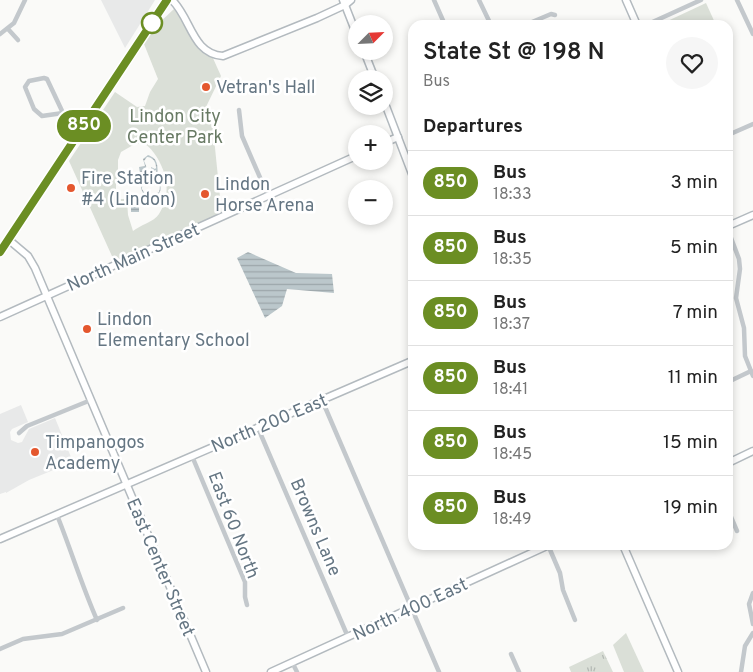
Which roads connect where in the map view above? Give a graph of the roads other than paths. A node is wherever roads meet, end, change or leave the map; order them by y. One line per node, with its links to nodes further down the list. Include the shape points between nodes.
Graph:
1 (25, 0): 19 (street, via 17,19)
2 (167, 0): 30 (main road)
3 (172, 0): 10 (street, via 198,44 213,54 223,56 302,25)
4 (351, 0): 10 (street)
5 (434, 0): 13 (street)
6 (479, 0): 14 (street)
7 (626, 0): 16 (street)
8 (701, 0): 17 (street)
9 (737, 0): 18 (street)
10 (344, 3): 11 (street)
11 (349, 15)
12 (555, 15): 15 (street)
13 (443, 20)
14 (489, 20)
15 (537, 20)
16 (635, 20)
17 (657, 20)
18 (751, 25): 21 (street)
19 (8, 29): 20 (street); 22 (street)
20 (0, 34)
21 (753, 34)
22 (18, 40)
23 (238, 110): 33 (street, via 242,136)
24 (63, 113): 24 (street, via 47,79 29,81 27,93 36,112 42,116); 30 (street)
25 (389, 115): 28 (street)
26 (753, 124): 27 (street)
27 (733, 133)
28 (398, 137): 29 (street); 32 (street)
29 (393, 139)
30 (75, 140): 36 (main road)
31 (348, 160): 33 (street, North Main Street)
32 (408, 163)
33 (268, 196): 39 (street, North Main Street)
34 (753, 215): 35 (street)
35 (733, 224)
36 (9, 240): 38 (main road); 39 (street, East Center Street, via 28,256)
37 (733, 242): 42 (street, via 740,259 736,298 744,328 745,356)
38 (0, 252)
39 (46, 296): 40 (street, North Main Street); 44 (street, East Center Street)
40 (0, 317)
41 (408, 363): 45 (street, North 200 East)
42 (752, 374): 43 (street)
43 (733, 380)
44 (91, 400): 47 (street, via 27,426); 51 (street, East Center Street)
45 (322, 400): 46 (street, North 200 East); 62 (street)
46 (258, 428): 49 (street, North 200 East); 67 (street, Browns Lane)
47 (18, 433)
48 (753, 451): 50 (street)
49 (192, 456): 51 (street, North 200 East); 60 (street, East 60 North, via 245,582)
50 (733, 461)
51 (126, 484): 52 (street, North 200 East); 71 (street, East Center Street)
52 (57, 515): 55 (street, North 200 East); 63 (street)
53 (733, 522): 54 (street)
54 (737, 531)
55 (0, 539)
56 (538, 550): 62 (street, North 400 East)
57 (551, 550): 64 (street)
58 (625, 550): 76 (street)
59 (753, 593): 65 (street, via 749,613)
60 (247, 605)
61 (123, 608): 63 (street)
62 (412, 608): 67 (street, North 400 East); 74 (street)
63 (97, 620): 68 (street, via 62,634 23,639)
64 (575, 620)
65 (753, 624)
66 (753, 633): 77 (street, via 745,646)
67 (348, 637): 70 (street, North 400 East)
68 (0, 649)
69 (511, 654): 75 (street)
70 (292, 662): 72 (street, North 400 East); 73 (street)
71 (206, 672)
72 (271, 672)
73 (297, 672)
74 (439, 672)
75 (519, 672)
76 (678, 672)
77 (741, 672)

